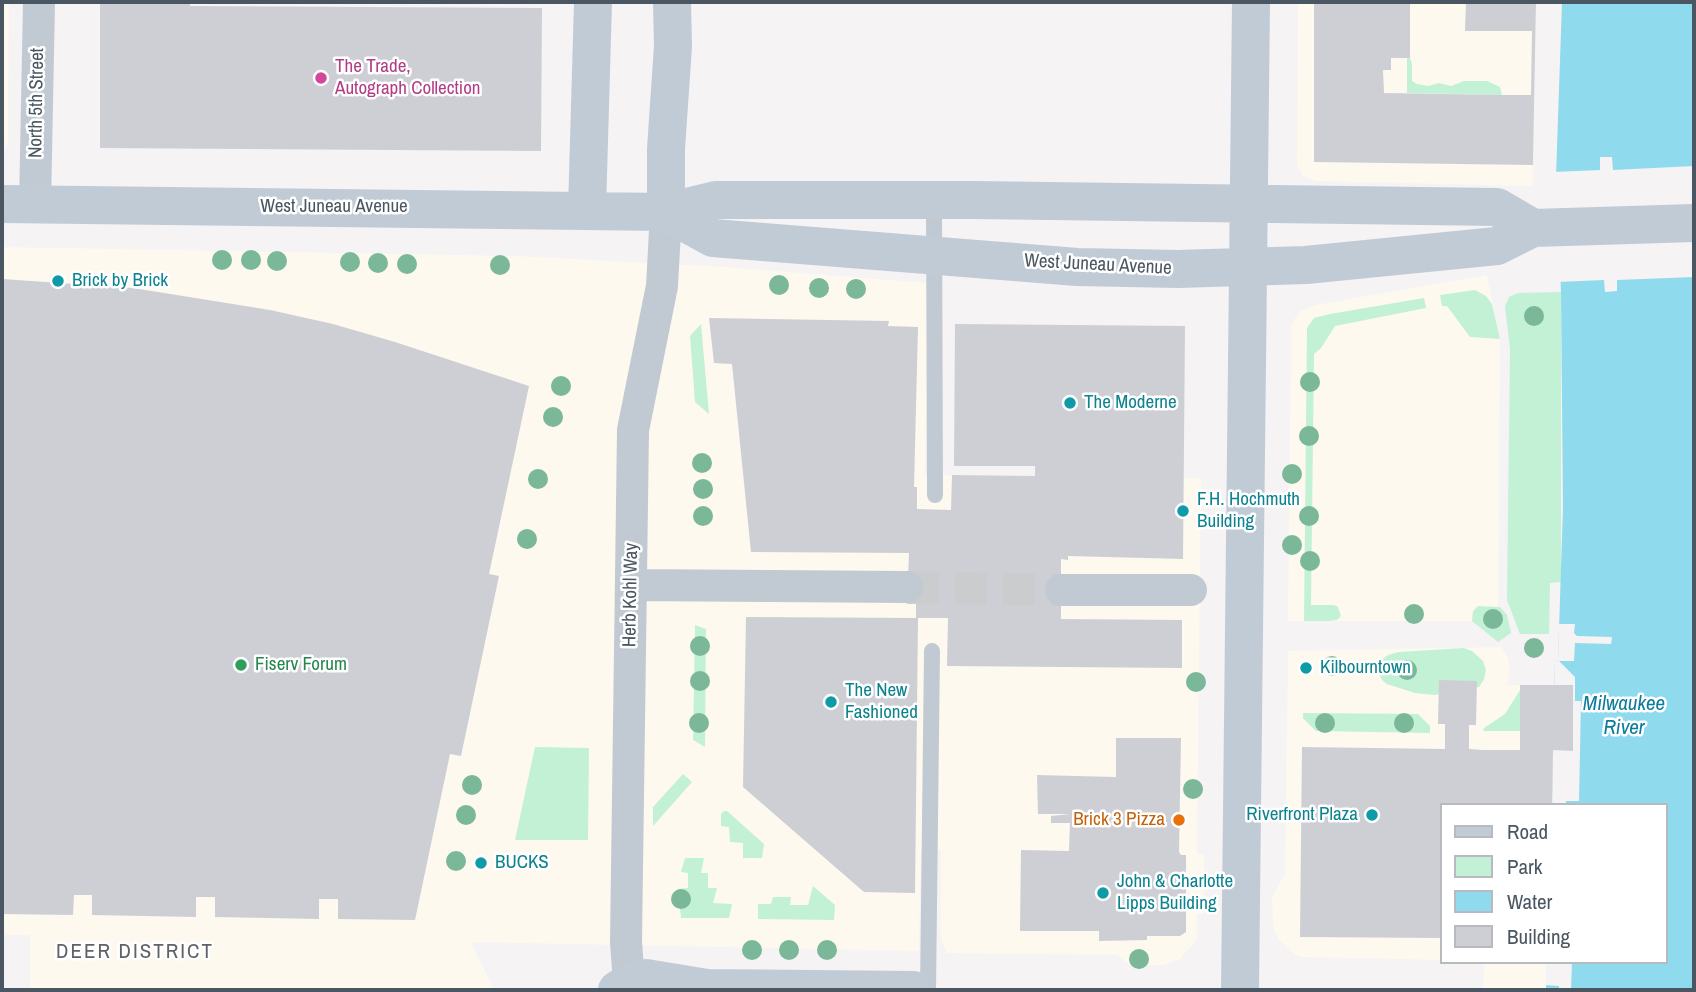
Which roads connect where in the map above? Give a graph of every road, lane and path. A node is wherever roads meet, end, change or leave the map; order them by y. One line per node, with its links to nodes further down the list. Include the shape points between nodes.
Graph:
1 (39, 2): 6 (street, North 5th Street)
2 (593, 2): 8 (street)
3 (672, 2): 9 (street)
4 (1251, 2): 7 (street)
5 (934, 200): 7 (street, West Juneau Avenue); 9 (street, West Juneau Avenue, via 716,200); 12 (lane)
6 (18, 204): 8 (street, West Juneau Avenue)
7 (1249, 205): 11 (street, West Juneau Avenue, via 1497,207); 13 (street)
8 (587, 210): 9 (street, West Juneau Avenue)
9 (666, 212): 12 (street, West Juneau Avenue, via 713,238); 15 (street, Herb Kohl Way, via 662,286 633,430)
10 (1694, 222): 11 (street, West Juneau Avenue)
11 (1533, 228): 13 (street, West Juneau Avenue, via 1497,246)
12 (935, 256): 13 (street, West Juneau Avenue, via 1077,267); 14 (lane)
13 (1249, 268): 24 (street)
14 (935, 495)
15 (631, 585): 16 (street); 20 (street, Herb Kohl Way)
16 (907, 587)
17 (1061, 590): 18 (street)
18 (1191, 590)
19 (932, 650): 23 (lane)
20 (623, 986): 21 (street, via 655,978)
21 (700, 989): 22 (street)
22 (914, 990)
23 (928, 990)
24 (1240, 990)

